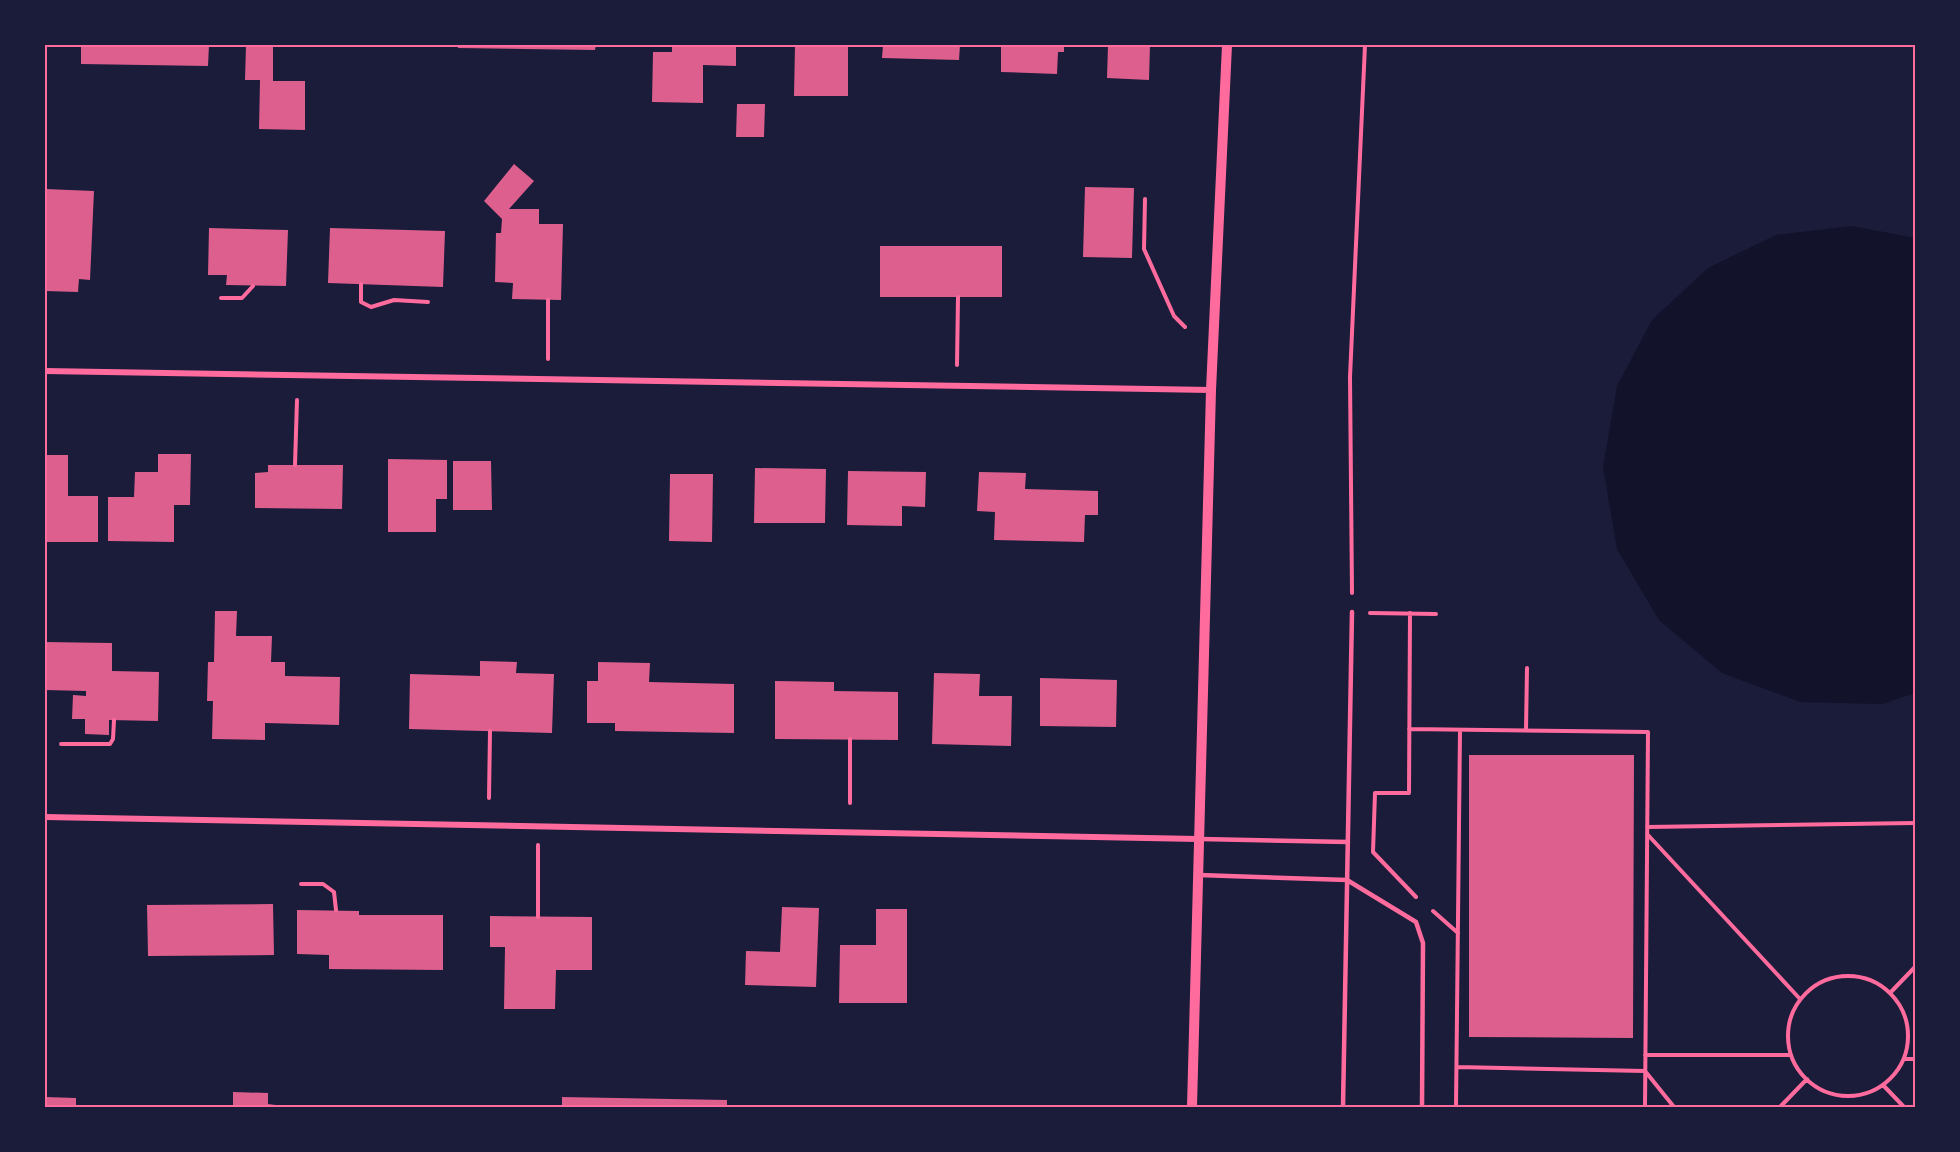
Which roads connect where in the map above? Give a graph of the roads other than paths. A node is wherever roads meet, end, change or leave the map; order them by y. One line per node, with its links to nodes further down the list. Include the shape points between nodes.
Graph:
1 (1227, 45): 3 (street)
2 (45, 371): 3 (street)
3 (1211, 390): 6 (street)
4 (1352, 612): 7 (lane)
5 (45, 817): 6 (street)
6 (1198, 839): 7 (lane); 8 (street)
7 (1348, 843): 9 (lane)
8 (1197, 875): 9 (lane); 10 (street)
9 (1347, 880): 11 (lane); 12 (lane, via 1416,922 1420,932)
10 (1192, 1107)
11 (1343, 1107)
12 (1422, 1107)

